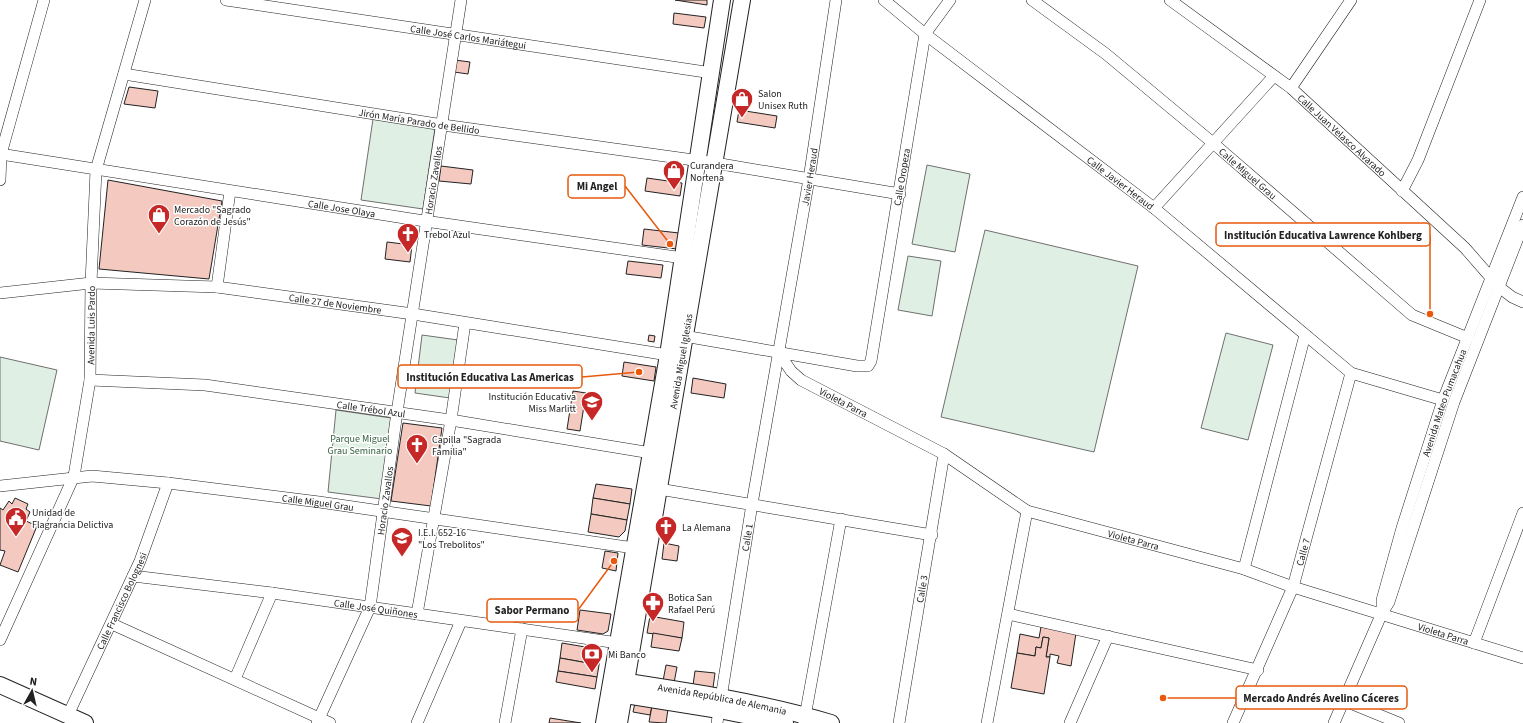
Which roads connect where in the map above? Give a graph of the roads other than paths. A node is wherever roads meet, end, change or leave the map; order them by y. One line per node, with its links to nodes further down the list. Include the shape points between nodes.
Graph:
1 (44, 0): 22 (street)
2 (145, 0): 17 (street, Avenida Luis Pardo)
3 (226, 0): 14 (street, Calle José Carlos Mariátegui)
4 (461, 0): 14 (street, Horacio Zavallos)
5 (722, 0): 16 (main road, Avenida Miguel Iglesias)
6 (742, 0): 24 (main road, Avenida Miguel Iglesias)
7 (836, 0): 26 (street, Javier Heraud)
8 (884, 0): 15 (street, Calle Javier Heraud)
9 (950, 0): 15 (street, Calle Oropeza)
10 (1032, 0): 21 (street, Calle Miguel Grau, via 1106,54)
11 (1170, 0): 18 (street, Calle Juan Velasco Alvarado)
12 (1351, 0): 19 (street)
13 (1480, 0): 29 (street, via 1418,160)
14 (456, 34): 16 (street, Calle José Carlos Mariátegui); 20 (street, Horacio Zavallos)
15 (926, 34): 30 (street, Calle Oropeza); 32 (street, Calle Javier Heraud)
16 (712, 73): 23 (main road, Avenida Miguel Iglesias)
17 (124, 74): 20 (street, Jirón María Parado de Bellido); 25 (street, Avenida Luis Pardo)
18 (1274, 76): 19 (street, Calle Juan Velasco Alvarado); 21 (street)
19 (1291, 88): 29 (street, Calle Juan Velasco Alvarado)
20 (443, 125): 23 (street, Jirón María Parado de Bellido); 33 (street, Horacio Zavallos)
21 (1213, 143): 32 (street); 46 (street, Calle Miguel Grau, via 1412,315)
22 (0, 154): 25 (street, Calle Jose Olaya); 27 (street)
23 (698, 161): 24 (street, Jirón María Parado de Bellido); 35 (main road, Avenida Miguel Iglesias)
24 (715, 163): 26 (street, Jirón María Parado de Bellido); 45 (main road, Avenida Miguel Iglesias)
25 (96, 170): 28 (street, Calle Jose Olaya); 37 (street, Avenida Luis Pardo)
26 (809, 179): 30 (street, Jirón María Parado de Bellido); 47 (street, Javier Heraud)
27 (0, 180)
28 (230, 191): 33 (street, Calle Jose Olaya); 38 (street)
29 (1402, 191): 36 (street, Calle Juan Velasco Alvarado, via 1465,248)
30 (900, 194): 47 (street, Calle Oropeza, via 871,361 868,366)
31 (1523, 197): 36 (street, Avenida Mateo Pumacahua)
32 (1154, 208): 44 (street, Calle Javier Heraud)
33 (428, 222): 35 (street, Calle Jose Olaya); 42 (street, Horacio Zavallos)
34 (1523, 225): 39 (street, Avenida Mateo Pumacahua)
35 (684, 258): 48 (main road, Avenida Miguel Iglesias)
36 (1492, 277): 39 (street, Calle Juan Velasco Alvarado); 46 (street, Avenida Mateo Pumacahua)
37 (91, 283): 38 (street, Calle 27 de Noviembre); 40 (street, Calle 27 de Noviembre); 50 (street, Avenida Luis Pardo)
38 (217, 287): 42 (street, Calle 27 de Noviembre)
39 (1499, 287): 41 (street); 73 (street, Avenida Mateo Pumacahua, via 1454,402 1389,602)
40 (0, 293)
41 (1523, 302)
42 (413, 314): 43 (street, Calle 27 de Noviembre); 52 (street, Horacio Zavallos)
43 (465, 323): 48 (street, Calle 27 de Noviembre); 53 (street)
44 (1305, 335): 49 (street, Calle Javier Heraud); 68 (street)
45 (684, 336): 47 (street); 59 (main road, Avenida Miguel Iglesias)
46 (1468, 338): 51 (street, Avenida Mateo Pumacahua)
47 (779, 353): 55 (street, Violeta Parra, via 791,371 801,380); 60 (street, Calle 1)
48 (668, 355): 54 (main road, Avenida Miguel Iglesias)
49 (1351, 373): 51 (street); 70 (street, Calle 7)
50 (90, 380): 52 (street, Calle Trébol Azul, via 205,385); 56 (street, Avenida Luis Pardo)
51 (1443, 400): 73 (street, Avenida Mateo Pumacahua, via 1402,528 1382,600)
52 (397, 412): 53 (street, Calle Trébol Azul); 61 (street, Horacio Zavallos)
53 (451, 420): 54 (street, Calle Trébol Azul); 64 (street)
54 (650, 453): 67 (main road, Avenida Miguel Iglesias)
55 (944, 454): 62 (street, Violeta Parra); 66 (street, Calle 3)
56 (74, 476): 57 (street, Calle Miguel Grau); 58 (street, Calle Miguel Grau); 80 (street, Avenida Luis Pardo)
57 (168, 483): 61 (street, Calle Miguel Grau); 69 (street, Calle Francisco Bolognesi)
58 (0, 486)
59 (660, 489): 60 (street); 87 (main road, Avenida Miguel Iglesias)
60 (752, 504): 65 (street); 89 (street, Calle 1)
61 (383, 511): 64 (street, Calle Miguel Grau); 72 (street, Horacio Zavallos)
62 (1027, 511): 68 (street, Violeta Parra); 75 (street)
63 (1523, 513): 82 (street)
64 (434, 518): 67 (street, Calle Miguel Grau); 74 (street)
65 (841, 519): 66 (street); 91 (street)
66 (932, 535): 101 (street, Calle 3)
67 (634, 548): 81 (main road, Avenida Miguel Iglesias)
68 (1244, 569): 70 (street, Violeta Parra)
69 (133, 576): 71 (street, Calle José Quiñones); 77 (street, Calle Francisco Bolognesi)
70 (1293, 587): 73 (street, Violeta Parra); 84 (street, Calle 7)
71 (272, 593): 72 (street, Calle José Quiñones); 85 (street)
72 (370, 607): 74 (street, Calle José Quiñones); 92 (street, Horacio Zavallos)
73 (1382, 613): 82 (street, Violeta Parra); 88 (street, Avenida Mateo Pumacahua)
74 (417, 614): 76 (street, Calle José Quiñones)
75 (1008, 614): 79 (street); 102 (street)
76 (461, 621): 78 (street, Calle José Quiñones); 95 (street)
77 (112, 624): 85 (street); 90 (street, Calle Francisco Bolognesi)
78 (522, 629): 81 (street, Calle José Quiñones); 96 (street)
79 (1108, 636): 84 (street); 103 (street)
80 (0, 640)
81 (618, 643): 87 (main road, Avenida Miguel Iglesias)
82 (1474, 643): 83 (street, Violeta Parra)
83 (1523, 658)
84 (1258, 670): 104 (street, Calle 7)
85 (235, 680): 92 (street)
86 (0, 685): 90 (main road)
87 (617, 687): 89 (main road, Avenida República de Alemania); 97 (main road, Avenida Miguel Iglesias); 98 (main road, Avenida Miguel Iglesias)
88 (1345, 700): 105 (street, Avenida Mateo Pumacahua); 106 (street)
89 (719, 710): 91 (main road, Avenida República de Alemania); 99 (main road, Avenida República de Alemania)
90 (68, 715): 93 (main road)
91 (805, 719): 100 (main road, Avenida República de Alemania)
92 (318, 720): 94 (street)
93 (85, 723)
94 (330, 723)
95 (417, 723)
96 (505, 723)
97 (604, 723)
98 (619, 723)
99 (785, 723)
100 (831, 723)
101 (900, 723)
102 (987, 723)
103 (1070, 723)
104 (1233, 723)
105 (1334, 723)
106 (1399, 723)

